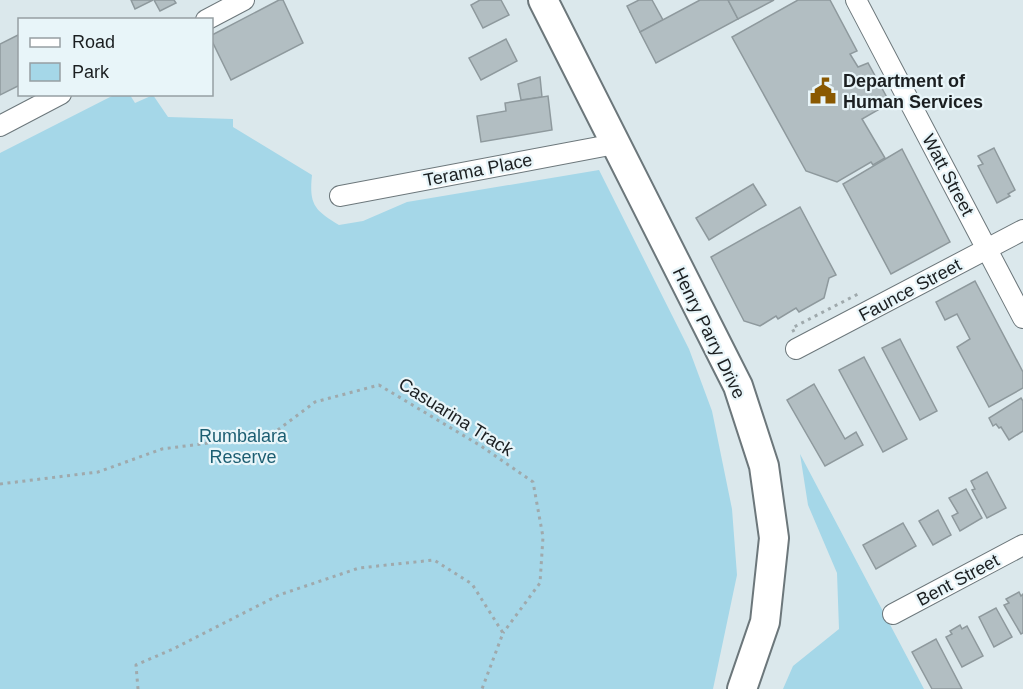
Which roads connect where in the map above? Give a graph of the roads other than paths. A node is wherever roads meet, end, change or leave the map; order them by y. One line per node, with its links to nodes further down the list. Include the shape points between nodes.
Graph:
1 (244, 0): 4 (street)
2 (543, 0): 7 (main road, Henry Parry Drive)
3 (856, 0): 10 (street, Watt Street)
4 (210, 18)
5 (57, 96): 6 (street)
6 (0, 126)
7 (615, 144): 8 (street, Terama Place); 15 (main road, Henry Parry Drive, via 738,386 764,466 774,538 765,622)
8 (340, 196)
9 (1023, 230): 10 (street, Faunce Street)
10 (987, 249): 11 (street, Watt Street); 12 (street, Faunce Street)
11 (1023, 318)
12 (796, 349)
13 (1023, 545): 14 (street, Bent Street)
14 (893, 614)
15 (742, 689)

